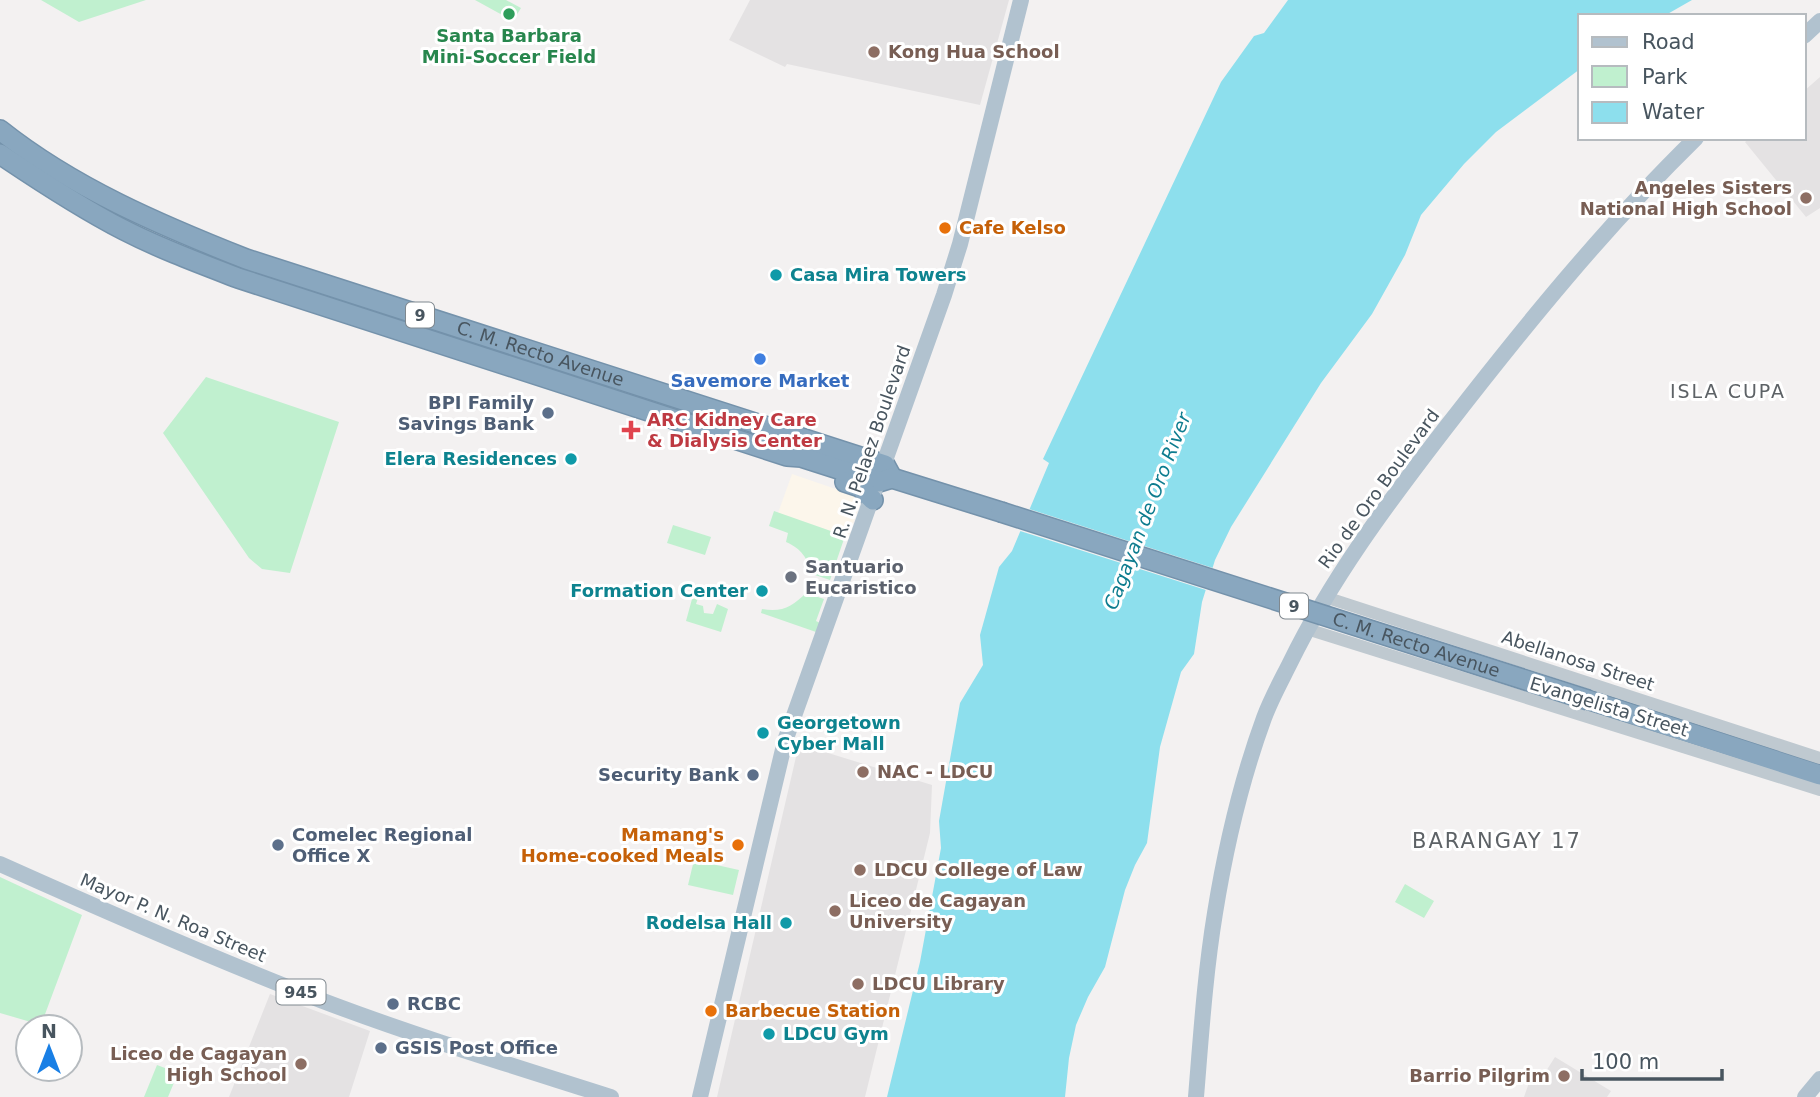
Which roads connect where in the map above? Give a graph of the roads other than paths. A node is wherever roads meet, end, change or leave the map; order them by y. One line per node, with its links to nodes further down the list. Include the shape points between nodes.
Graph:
1 (1021, 0): 11 (main road, R. N. Pelaez Boulevard, via 960,244)
2 (1820, 21): 3 (main road)
3 (1806, 34)
4 (0, 130): 7 (highway, C. M. Recto Avenue / 9, via 83,185 182,234)
5 (1694, 140): 12 (main road, Rio de Oro Boulevard, via 1613,222 1558,287 1417,466)
6 (0, 154): 8 (highway, C. M. Recto Avenue / 9, via 58,192 171,253)
7 (465, 329): 8 (highway); 9 (highway, C. M. Recto Avenue / 9)
8 (459, 349): 10 (highway, C. M. Recto Avenue / 9)
9 (636, 383): 10 (highway); 11 (highway, C. M. Recto Avenue / 9)
10 (629, 404): 11 (highway, C. M. Recto Avenue / 9, via 787,456)
11 (882, 481): 17 (highway, C. M. Recto Avenue / 9, bridge, via 1001,512); 20 (main road, R. N. Pelaez Boulevard, via 785,741)
12 (1325, 597): 13 (street, Abellanosa Street); 14 (main road, Rio de Oro Boulevard)
13 (1411, 626): 15 (street); 16 (street, Abellanosa Street)
14 (1307, 629): 15 (street, Evangelista Street); 24 (main road, Rio de Oro Boulevard, via 1265,716 1237,811 1214,914)
15 (1398, 658): 18 (street, Evangelista Street)
16 (1820, 758)
17 (1820, 775)
18 (1820, 790)
19 (0, 864): 21 (main road, Mayor P. N. Roa Street / 945, via 323,1001)
20 (704, 1079): 22 (main road); 23 (main road, R. N. Pelaez Boulevard)
21 (611, 1097)
22 (687, 1097)
23 (703, 1097)
24 (1196, 1097)

